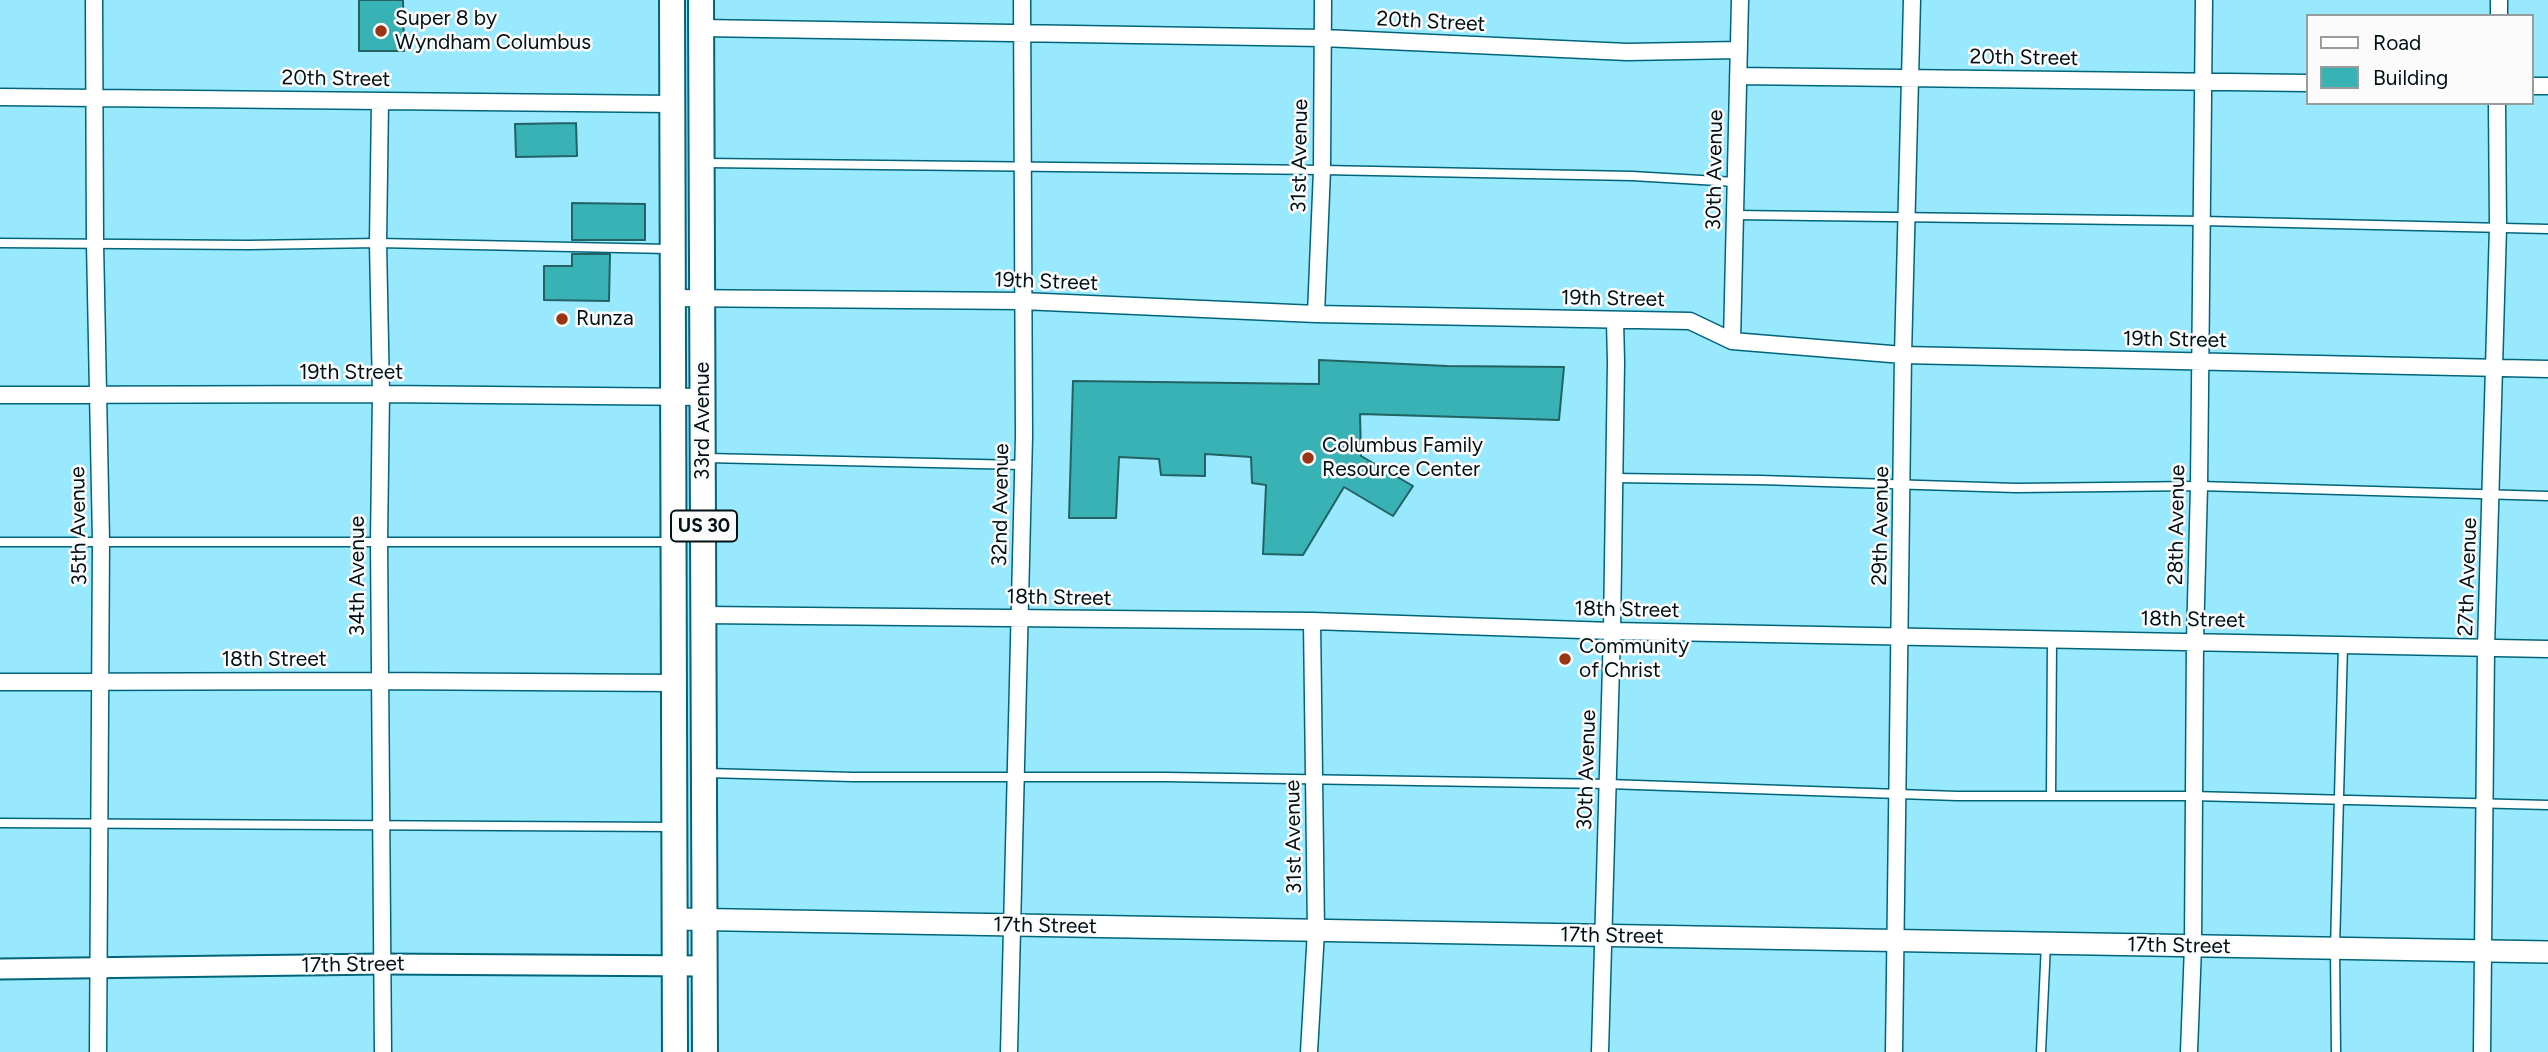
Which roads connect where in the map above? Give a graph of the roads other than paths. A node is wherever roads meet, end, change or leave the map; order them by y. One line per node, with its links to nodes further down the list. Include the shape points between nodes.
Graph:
1 (94, 0): 18 (street, 35th Avenue)
2 (672, 0): 20 (highway, 33rd Avenue / US 30)
3 (701, 0): 9 (highway, 33rd Avenue / US 30)
4 (1022, 0): 10 (street, 32nd Avenue)
5 (1323, 0): 11 (street, 31st Avenue)
6 (1740, 0): 12 (street, 30th Avenue)
7 (1912, 0): 14 (street, 29th Avenue)
8 (2204, 0): 15 (street, 28th Avenue)
9 (701, 28): 10 (street, 20th Street); 22 (highway, 33rd Avenue / US 30)
10 (1022, 32): 11 (street, 20th Street); 23 (street, 32nd Avenue)
11 (1323, 38): 12 (street, 20th Street, via 1627,52); 24 (street, 31st Avenue)
12 (1739, 50): 13 (street, 30th Avenue)
13 (1738, 76): 14 (street, 20th Street); 25 (street, 30th Avenue)
14 (1911, 77): 15 (street, 20th Street); 27 (street, 29th Avenue)
15 (2205, 83): 16 (street, 20th Street); 28 (street, 28th Avenue)
16 (2306, 83)
17 (0, 97): 18 (street, 20th Street)
18 (95, 97): 19 (street, 20th Street); 32 (street, 35th Avenue)
19 (380, 101): 20 (street, 20th Street); 33 (street, 34th Avenue)
20 (672, 104): 34 (highway, 33rd Avenue / US 30)
21 (2497, 105): 29 (street, 27th Avenue)
22 (701, 163): 23 (lane); 35 (highway, 33rd Avenue / US 30)
23 (1022, 166): 24 (lane); 37 (street, 32nd Avenue)
24 (1322, 170): 25 (lane); 38 (street, 31st Avenue)
25 (1735, 182): 26 (street, 30th Avenue)
26 (1735, 215): 27 (lane); 40 (street, 30th Avenue)
27 (1908, 218): 28 (lane); 41 (street, 29th Avenue)
28 (2203, 221): 29 (lane); 42 (street, 28th Avenue)
29 (2498, 227): 30 (lane); 43 (street, 27th Avenue)
30 (2548, 229)
31 (0, 243): 32 (lane)
32 (95, 243): 33 (lane); 47 (street, 35th Avenue)
33 (378, 243): 34 (lane); 45 (street, 34th Avenue)
34 (672, 249): 36 (highway, 33rd Avenue / US 30)
35 (702, 297): 36 (street, 19th Street); 37 (street, 19th Street); 49 (highway, 33rd Avenue / US 30)
36 (672, 298): 48 (highway, 33rd Avenue / US 30)
37 (1022, 301): 38 (street, 19th Street); 51 (street, 32nd Avenue)
38 (1316, 314): 39 (street, 19th Street)
39 (1615, 320): 40 (street, 19th Street, via 1690,321); 52 (street, 30th Avenue)
40 (1732, 341): 41 (street, 19th Street)
41 (1903, 355): 42 (street, 19th Street); 53 (street, 29th Avenue)
42 (2200, 362): 43 (street, 19th Street); 54 (street, 28th Avenue)
43 (2495, 368): 44 (street, 19th Street); 55 (street, 27th Avenue)
44 (2548, 369)
45 (381, 394): 47 (street, 19th Street); 48 (street, 19th Street); 58 (street, 34th Avenue)
46 (0, 395): 47 (street, 19th Street)
47 (98, 395): 57 (street, 35th Avenue)
48 (673, 397): 49 (street, 19th Street); 60 (highway, 33rd Avenue / US 30)
49 (703, 397): 50 (highway, 33rd Avenue / US 30)
50 (703, 458): 51 (lane); 61 (highway, 33rd Avenue / US 30)
51 (1023, 465): 62 (street, 32nd Avenue)
52 (1614, 478): 53 (lane); 64 (street, 30th Avenue)
53 (1903, 484): 54 (lane); 65 (street, 29th Avenue)
54 (2199, 486): 55 (lane); 67 (street, 28th Avenue)
55 (2491, 495): 56 (lane); 69 (street, 27th Avenue)
56 (2548, 496)
57 (101, 541): 58 (lane); 59 (lane); 73 (street, 35th Avenue)
58 (379, 541): 60 (lane); 71 (street, 34th Avenue)
59 (0, 542)
60 (673, 542): 74 (highway, 33rd Avenue / US 30)
61 (704, 615): 62 (street, 18th Street); 75 (highway, 33rd Avenue / US 30)
62 (1020, 619): 63 (street, 18th Street); 76 (street, 32nd Avenue)
63 (1312, 621): 64 (street, 18th Street); 77 (street, 31st Avenue)
64 (1612, 631): 65 (street, 18th Street); 78 (street, 30th Avenue)
65 (1900, 636): 66 (street, 18th Street); 79 (street, 29th Avenue)
66 (2052, 639): 67 (street, 18th Street); 80 (lane)
67 (2194, 641): 68 (street, 18th Street); 81 (street, 28th Avenue)
68 (2343, 645): 69 (street, 18th Street); 82 (lane)
69 (2486, 648): 70 (street, 18th Street); 83 (street, 27th Avenue)
70 (2548, 649)
71 (380, 681): 73 (street, 18th Street); 74 (street, 18th Street); 87 (street, 34th Avenue)
72 (0, 682): 73 (street, 18th Street)
73 (100, 682): 86 (street, 35th Avenue)
74 (674, 683): 88 (highway, 33rd Avenue / US 30)
75 (704, 772): 76 (lane, via 853,778); 90 (highway, 33rd Avenue / US 30)
76 (1017, 777): 77 (lane); 91 (street, 32nd Avenue)
77 (1315, 779): 78 (lane); 92 (street, 31st Avenue)
78 (1608, 784): 79 (lane); 93 (street, 30th Avenue)
79 (1899, 793): 80 (lane); 94 (street, 29th Avenue)
80 (2051, 796): 81 (lane)
81 (2192, 796): 82 (lane); 96 (street, 28th Avenue)
82 (2339, 799): 83 (lane); 97 (lane)
83 (2485, 804): 84 (lane); 98 (street, 27th Avenue)
84 (2548, 805)
85 (0, 823): 86 (lane)
86 (99, 824): 87 (lane); 103 (street, 35th Avenue)
87 (381, 825): 88 (lane); 100 (street, 34th Avenue)
88 (675, 827): 89 (highway, 33rd Avenue / US 30)
89 (675, 919): 90 (main road, 17th Street); 102 (highway, 33rd Avenue / US 30)
90 (705, 920): 91 (main road, 17th Street); 101 (highway, 33rd Avenue / US 30)
91 (1012, 925): 92 (main road, 17th Street); 109 (street, 32nd Avenue)
92 (1316, 930): 93 (main road, 17th Street); 110 (street, 31st Avenue)
93 (1604, 936): 94 (main road, 17th Street); 111 (street, 30th Avenue)
94 (1896, 941): 95 (main road, 17th Street); 112 (street, 29th Avenue)
95 (2046, 943): 96 (main road, 17th Street); 113 (lane)
96 (2193, 946): 97 (main road, 17th Street); 114 (street, 28th Avenue)
97 (2335, 948): 98 (main road, 17th Street); 115 (lane)
98 (2483, 951): 99 (main road, 17th Street); 116 (street, 27th Avenue)
99 (2548, 952)
100 (382, 964): 102 (street, 17th Street); 103 (street, 17th Street); 106 (street, 34th Avenue)
101 (706, 965): 102 (street, 17th Street); 108 (highway, 33rd Avenue / US 30)
102 (676, 967): 107 (highway, 33rd Avenue / US 30)
103 (98, 968): 104 (street, 17th Street); 105 (street, 35th Avenue)
104 (0, 969)
105 (98, 1052)
106 (383, 1052)
107 (675, 1052)
108 (705, 1052)
109 (1009, 1052)
110 (1309, 1052)
111 (1600, 1052)
112 (1894, 1052)
113 (2041, 1052)
114 (2189, 1052)
115 (2336, 1052)
116 (2482, 1052)

